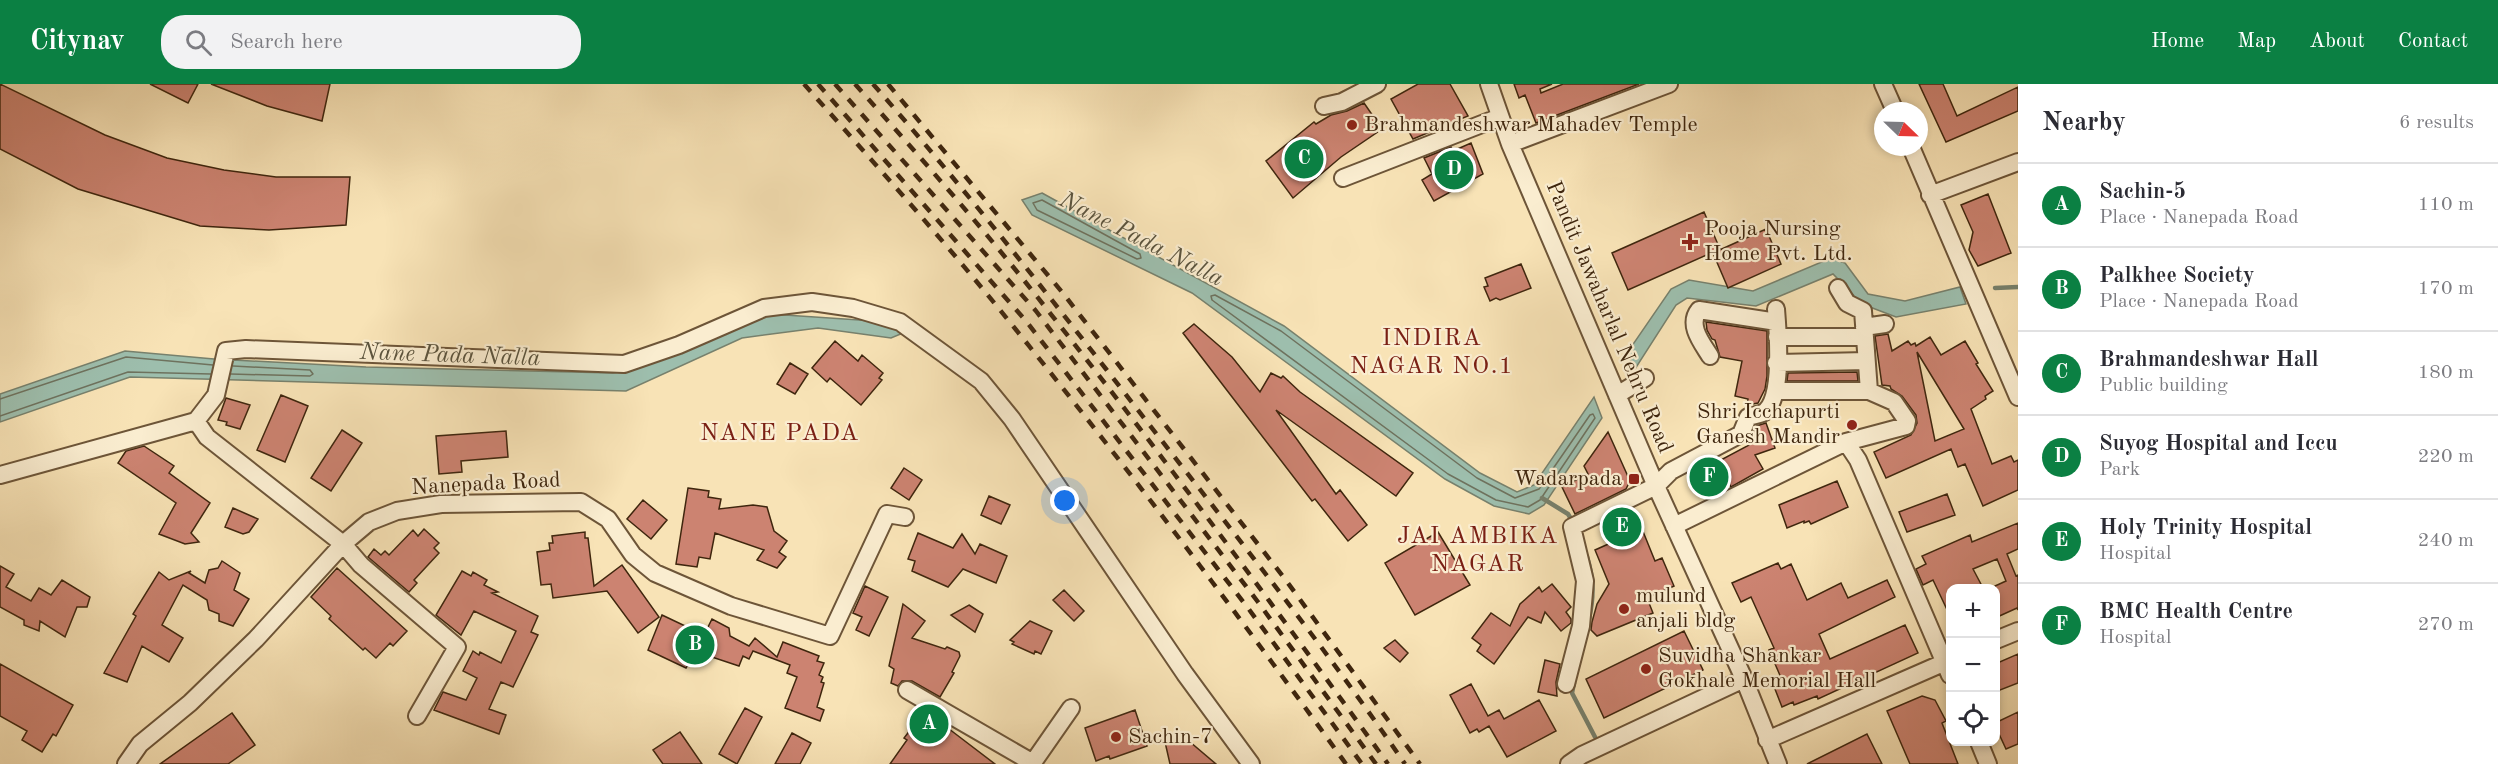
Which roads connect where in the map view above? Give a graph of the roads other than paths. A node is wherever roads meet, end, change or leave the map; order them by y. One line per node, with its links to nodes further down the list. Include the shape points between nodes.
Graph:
1 (1376, 84): 6 (street, via 1342,102)
2 (1489, 84): 7 (street, Pandit Jawaharlal Nehru Road)
3 (1669, 84): 8 (street)
4 (1883, 84): 5 (street)
5 (1891, 102)
6 (1324, 106)
7 (1500, 117): 8 (street, Pandit Jawaharlal Nehru Road); 11 (street)
8 (1510, 144): 23 (street, Pandit Jawaharlal Nehru Road)
9 (1915, 156): 12 (street)
10 (2018, 162): 12 (street)
11 (1343, 178)
12 (1930, 195): 24 (street)
13 (1838, 288): 16 (street, via 1846,303 1863,311)
14 (1777, 323): 16 (street); 17 (street, via 1699,310 1694,328); 19 (street)
15 (1885, 324): 16 (street)
16 (1864, 332): 18 (street)
17 (1710, 356)
18 (1866, 361): 19 (street); 22 (street)
19 (1776, 363): 21 (street)
20 (1645, 378): 23 (street)
21 (1776, 391): 22 (street); 28 (street, via 1764,413 1748,417 1741,434 1671,471)
22 (1869, 391): 26 (street, via 1893,402 1907,424)
23 (1617, 395): 28 (street, Pandit Jawaharlal Nehru Road)
24 (2018, 397)
25 (196, 421): 27 (street); 31 (street, via 207,437); 45 (street, via 216,395 226,351 624,364 764,308 812,302 853,308 900,322 981,381 1012,418 1185,674)
26 (1846, 442): 30 (street); 34 (street, via 1858,460)
27 (0, 475)
28 (1656, 486): 30 (street, Pandit Jawaharlal Nehru Road); 37 (street, via 1572,528 1585,581 1581,626)
29 (905, 517): 31 (street, Nanepada Road, via 887,514 830,636 731,606 655,573 633,555 608,519 581,502 441,504 397,511 369,522)
30 (1674, 526): 36 (street, Pandit Jawaharlal Nehru Road)
31 (343, 544): 40 (street, via 361,565 456,646); 44 (street, Nanepada Road, via 256,639 190,703 140,744)
32 (2018, 631): 33 (street)
33 (2000, 638)
34 (1946, 659)
35 (1946, 667): 41 (street)
36 (1744, 679): 41 (street, Pandit Jawaharlal Nehru Road); 46 (street)
37 (1566, 684)
38 (907, 690): 43 (street)
39 (1071, 708): 43 (street)
40 (417, 716)
41 (1767, 740): 47 (street, Pandit Jawaharlal Nehru Road)
42 (1981, 746): 48 (street)
43 (1032, 763)
44 (126, 764)
45 (1251, 764)
46 (1569, 764)
47 (1778, 764)
48 (1988, 764)

